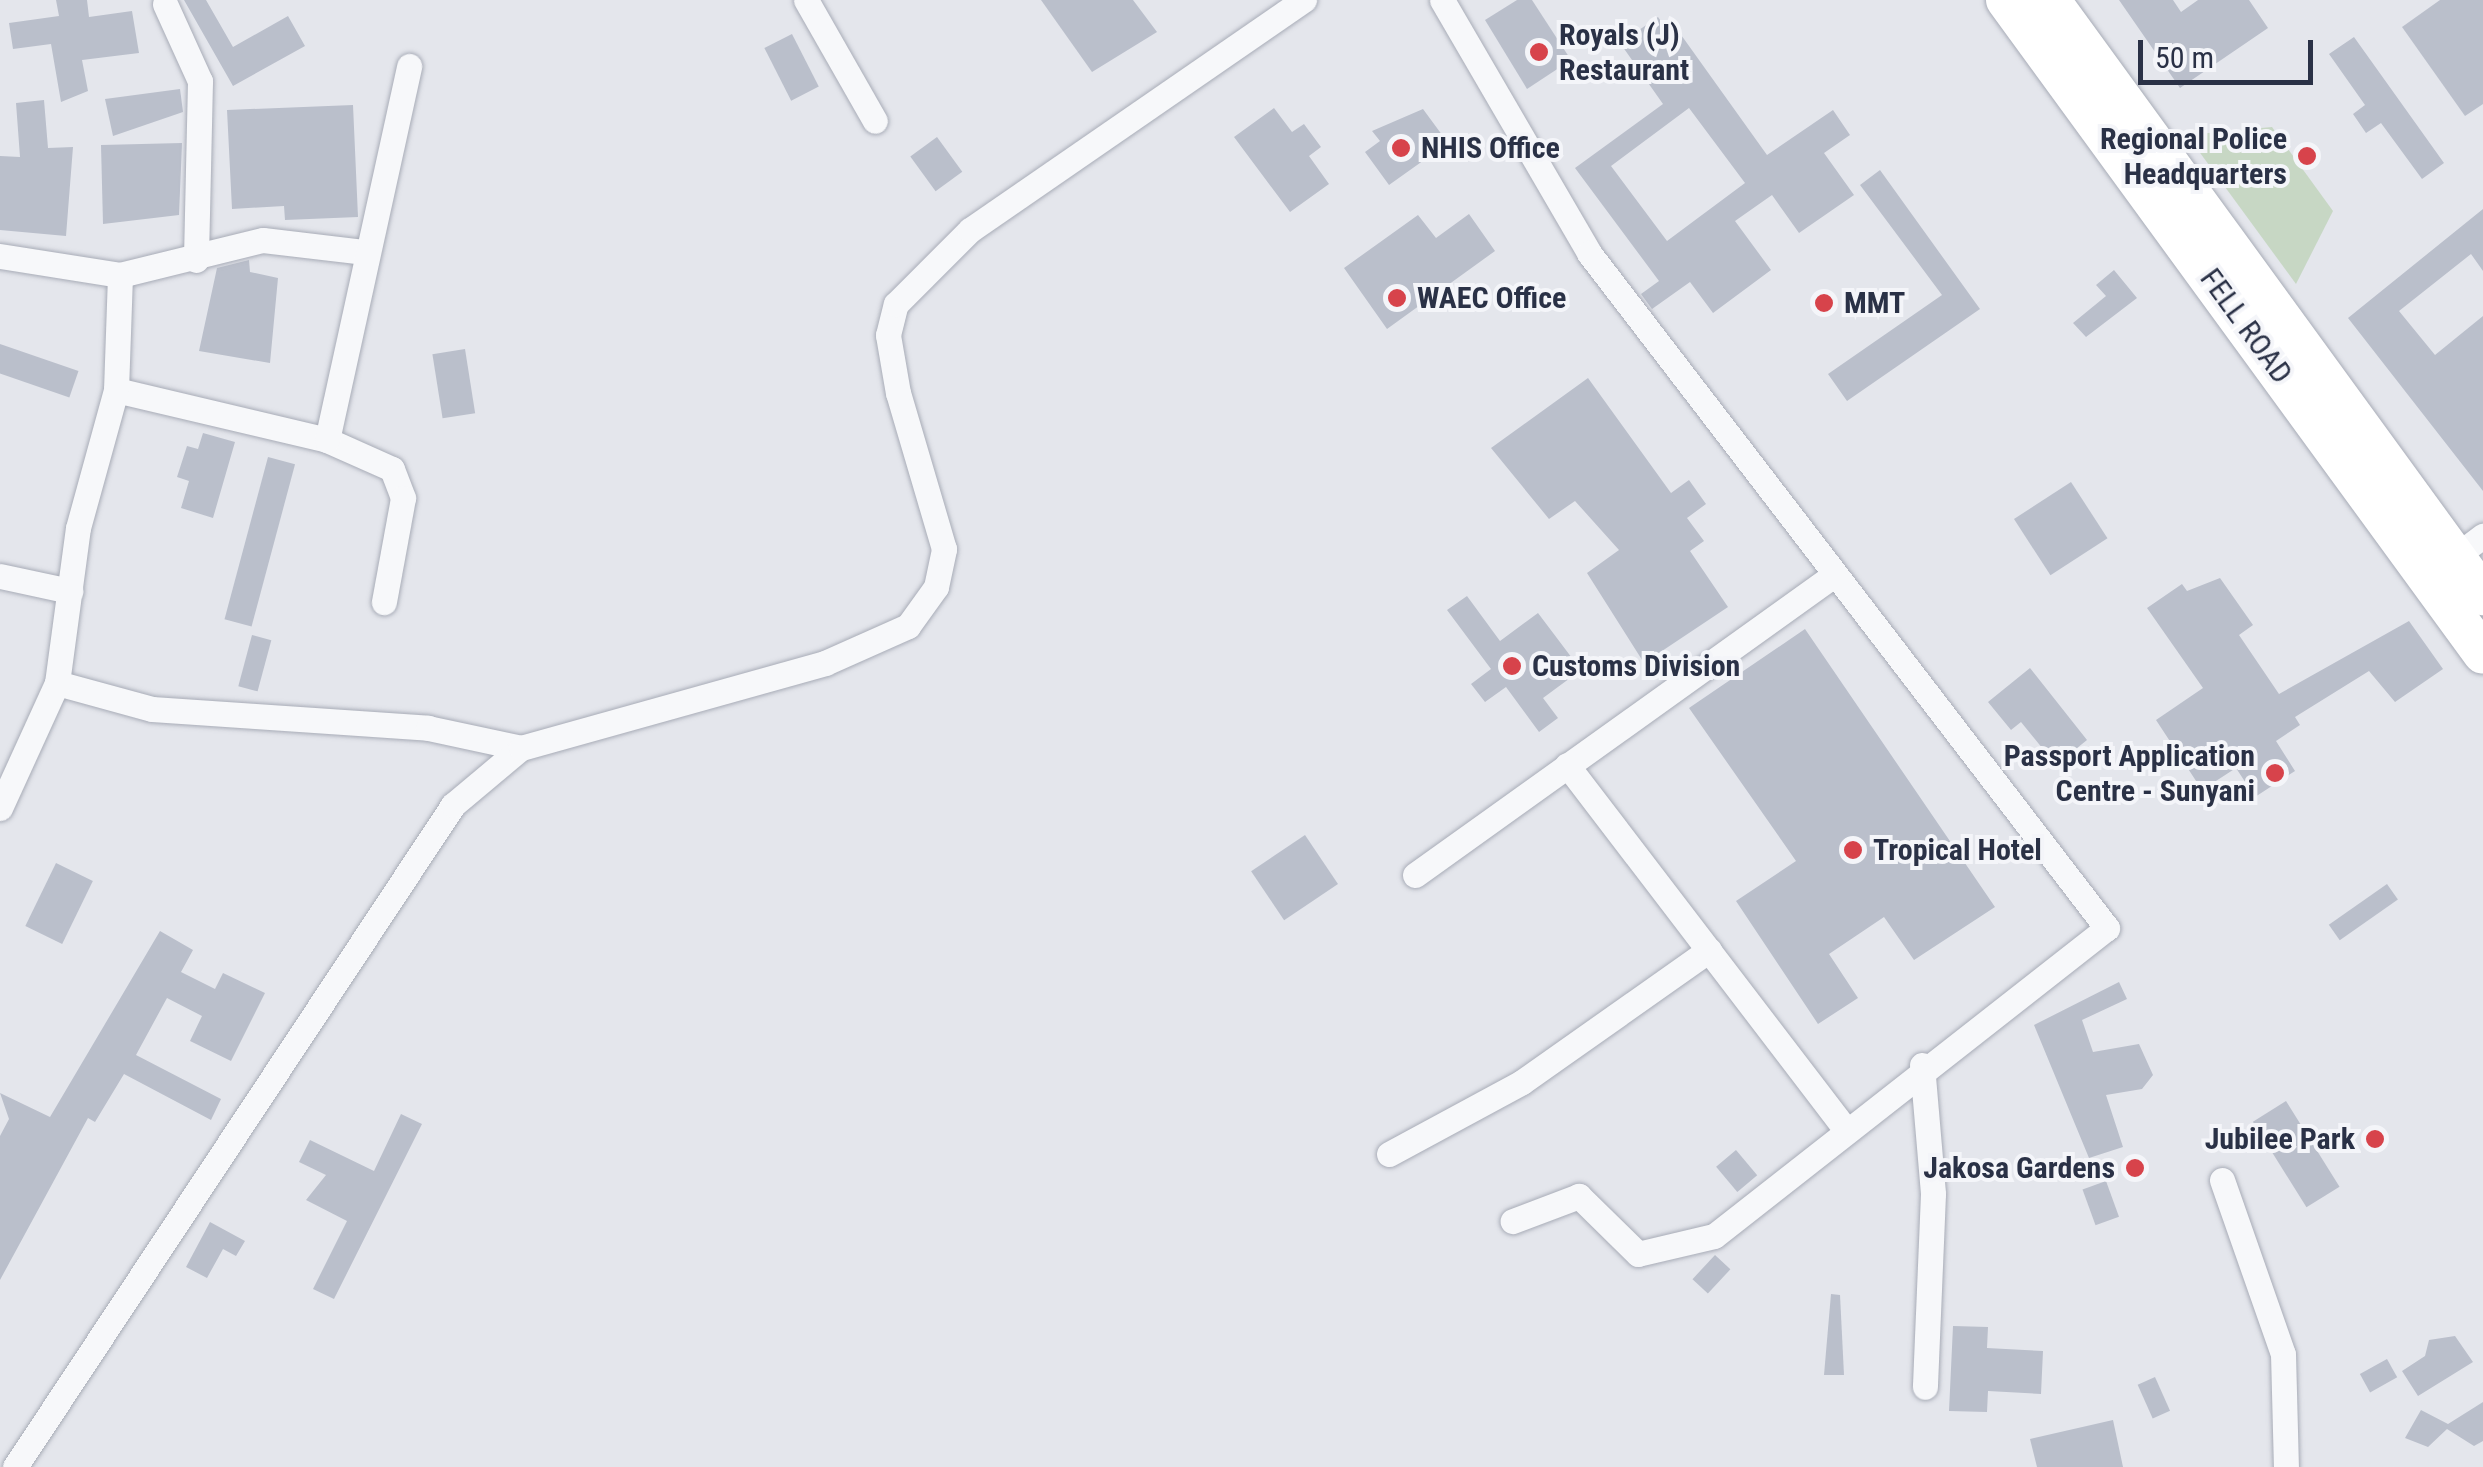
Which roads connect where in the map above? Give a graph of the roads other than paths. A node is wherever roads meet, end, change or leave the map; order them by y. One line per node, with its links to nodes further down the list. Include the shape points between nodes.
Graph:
1 (806, 0): 8 (street)
2 (1304, 0): 23 (street, via 970,230 896,304 888,335 898,393 944,549 936,587 908,626 824,662)
3 (1442, 0): 16 (street, via 1590,254)
4 (2006, 0): 21 (main road, FELL ROAD)
5 (2050, 0): 15 (main road, FELL ROAD)
6 (165, 4): 11 (street, via 200,82)
7 (409, 66): 9 (street)
8 (875, 121)
9 (363, 252): 11 (street, via 262,240); 14 (street)
10 (0, 256): 12 (street)
11 (196, 260): 12 (street)
12 (120, 276): 13 (street)
13 (116, 390): 14 (street); 18 (street)
14 (327, 440): 20 (street, via 379,460 399,479)
15 (2470, 546): 19 (main road, FELL ROAD)
16 (1834, 574): 24 (street); 28 (street, via 2106,928)
17 (0, 576): 18 (street)
18 (70, 591): 22 (street)
19 (2483, 595)
20 (384, 602)
21 (2483, 654)
22 (58, 683): 23 (street, via 152,708 428,728); 25 (street)
23 (522, 748): 34 (street, via 452,805 410,861)
24 (1567, 766): 26 (street); 27 (street)
25 (0, 808)
26 (1414, 874)
27 (1709, 950): 29 (street); 30 (street, via 1522,1082)
28 (1922, 1065): 29 (street); 33 (street, via 1933,1194)
29 (1845, 1129): 32 (street, via 1714,1236 1664,1254 1638,1254 1579,1196)
30 (1389, 1154)
31 (2222, 1180): 35 (street, via 2283,1354)
32 (1513, 1221)
33 (1924, 1387)
34 (15, 1467)
35 (2286, 1467)

